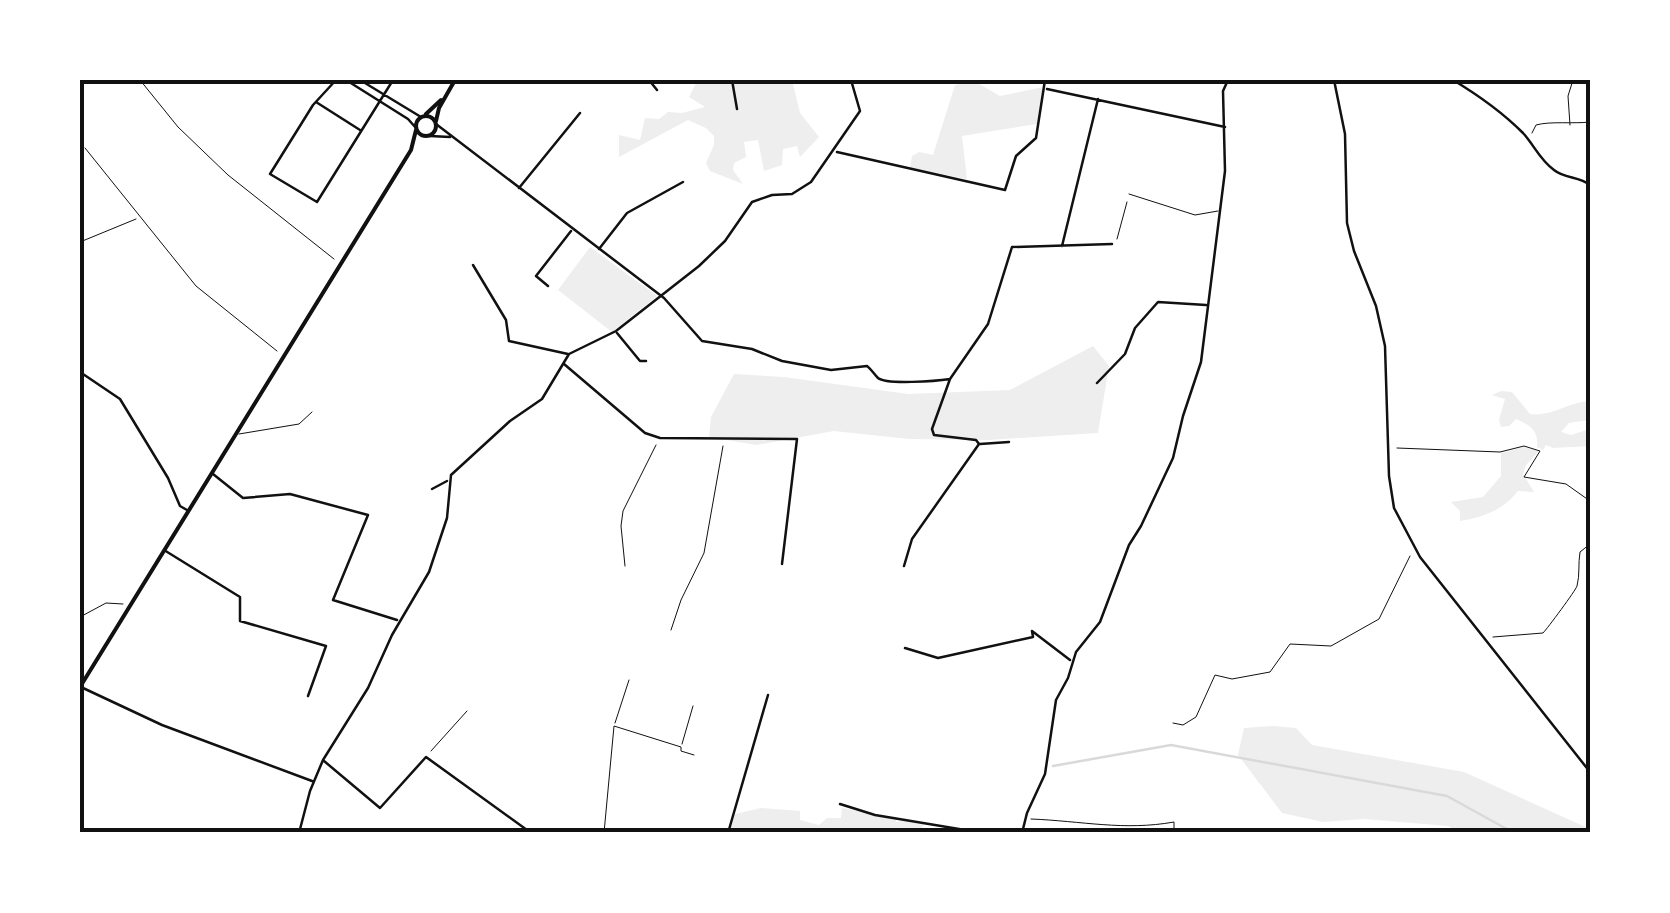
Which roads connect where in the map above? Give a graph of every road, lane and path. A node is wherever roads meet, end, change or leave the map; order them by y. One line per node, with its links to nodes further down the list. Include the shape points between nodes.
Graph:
1 (140, 80): 48 (path, via 228,175)
2 (336, 80): 21 (street)
3 (346, 80): 20 (street)
4 (360, 80): 17 (street)
5 (394, 80): 17 (street)
6 (455, 80): 18 (main road)
7 (649, 80): 16 (street)
8 (732, 80): 22 (street)
9 (851, 80): 36 (street, via 860,110)
10 (1045, 80): 15 (street)
11 (1228, 80): 28 (street)
12 (1334, 80): 67 (street, via 1345,134 1348,223 1385,346)
13 (1453, 80): 33 (street)
14 (1573, 80): 27 (path)
15 (1046, 88): 19 (street); 36 (street, via 1036,138 1016,156 1005,190)
16 (657, 90)
17 (384, 95): 20 (street); 24 (street)
18 (444, 97): 24 (main road); 26 (main road)
19 (1098, 98): 28 (street); 46 (street)
20 (380, 101): 29 (street); 30 (street)
21 (316, 102): 30 (street); 30 (street, via 270,174 317,202)
22 (737, 109)
23 (580, 113): 39 (street)
24 (422, 116): 26 (main road); 29 (main road)
25 (1590, 122): 27 (path)
26 (436, 123): 31 (main road); 32 (street)
27 (1570, 125): 33 (path, via 1536,125)
28 (1226, 128): 41 (street)
29 (416, 129): 31 (main road); 35 (main road)
30 (361, 131)
31 (429, 136): 32 (street); 35 (main road)
32 (451, 138): 39 (street)
33 (1528, 139): 38 (street, via 1556,172)
34 (85, 148): 42 (path)
35 (411, 150): 48 (main road)
36 (835, 152): 51 (street, via 792,194 752,202 712,254)
37 (683, 182): 47 (street, via 627,213)
38 (1590, 185)
39 (518, 189): 43 (street)
40 (1128, 194): 41 (lane, via 1195,215); 45 (path)
41 (1221, 211): 52 (street)
42 (139, 218): 44 (path); 55 (path, via 196,286)
43 (572, 230): 47 (street); 50 (street, via 536,276)
44 (80, 242)
45 (1112, 244): 46 (street)
46 (1060, 247): 59 (street, via 1012,246 988,324)
47 (598, 250): 51 (street)
48 (341, 264): 55 (main road)
49 (473, 265): 54 (street, via 506,320 510,341)
50 (548, 286)
51 (657, 296): 53 (street); 59 (street, via 705,342 831,370 868,366 884,381)
52 (1208, 306): 60 (street, via 1158,302); 85 (street, via 1202,362 1173,458 1100,622)
53 (616, 332): 54 (street); 56 (street)
54 (569, 354): 57 (street)
55 (284, 356): 62 (main road)
56 (646, 361)
57 (562, 363): 63 (street, via 645,434); 69 (street, via 542,400)
58 (80, 372): 72 (street, via 120,399)
59 (950, 380): 66 (street, via 932,433)
60 (1097, 383)
61 (312, 412): 62 (lane, via 300,424)
62 (236, 434): 68 (main road)
63 (660, 438): 64 (street); 77 (path, via 624,511)
64 (725, 438): 76 (street, via 799,441); 82 (path, via 704,553)
65 (1009, 442): 66 (street)
66 (979, 444): 78 (street, via 912,539)
67 (1388, 448): 71 (path, via 1500,452 1530,446 1540,451 1524,477 1566,484); 75 (street, via 1394,508)
68 (212, 473): 72 (main road); 81 (street, via 243,498 288,494 368,515 333,600)
69 (448, 481): 70 (street); 81 (street, via 451,495 435,555)
70 (432, 489)
71 (1590, 501)
72 (188, 511): 74 (main road)
73 (1590, 544): 83 (path, via 1580,552 1576,590 1548,630)
74 (163, 549): 79 (main road); 88 (street, via 240,597 240,621 326,646)
75 (1414, 549): 83 (street); 92 (path, via 1378,619 1331,646 1290,644 1270,672 1232,679 1215,674 1196,716 1184,725)
76 (782, 564)
77 (624, 566)
78 (904, 566)
79 (131, 604): 80 (path, via 106,603); 87 (main road)
80 (80, 617)
81 (400, 620): 97 (street)
82 (671, 630)
83 (1484, 638): 98 (street)
84 (905, 648): 85 (street, via 938,658 1033,637 1032,631)
85 (1071, 661): 101 (street, via 1056,700 1045,774)
86 (628, 680): 93 (path)
87 (80, 686): 99 (street, via 162,725)
88 (308, 696)
89 (768, 696): 105 (street)
90 (693, 706): 94 (path)
91 (467, 711): 96 (path)
92 (1174, 722)
93 (614, 726): 94 (path); 104 (path)
94 (681, 747): 95 (path)
95 (694, 755)
96 (426, 757): 97 (street, via 380,808); 103 (street, via 527,830)
97 (323, 760): 99 (street)
98 (1590, 772)
99 (314, 781): 102 (street)
100 (840, 804): 106 (street)
101 (1026, 818): 107 (street); 108 (path, via 1115,828 1174,822)
102 (299, 833)
103 (578, 833)
104 (604, 833)
105 (728, 833)
106 (982, 833)
107 (1022, 833)
108 (1174, 833)

